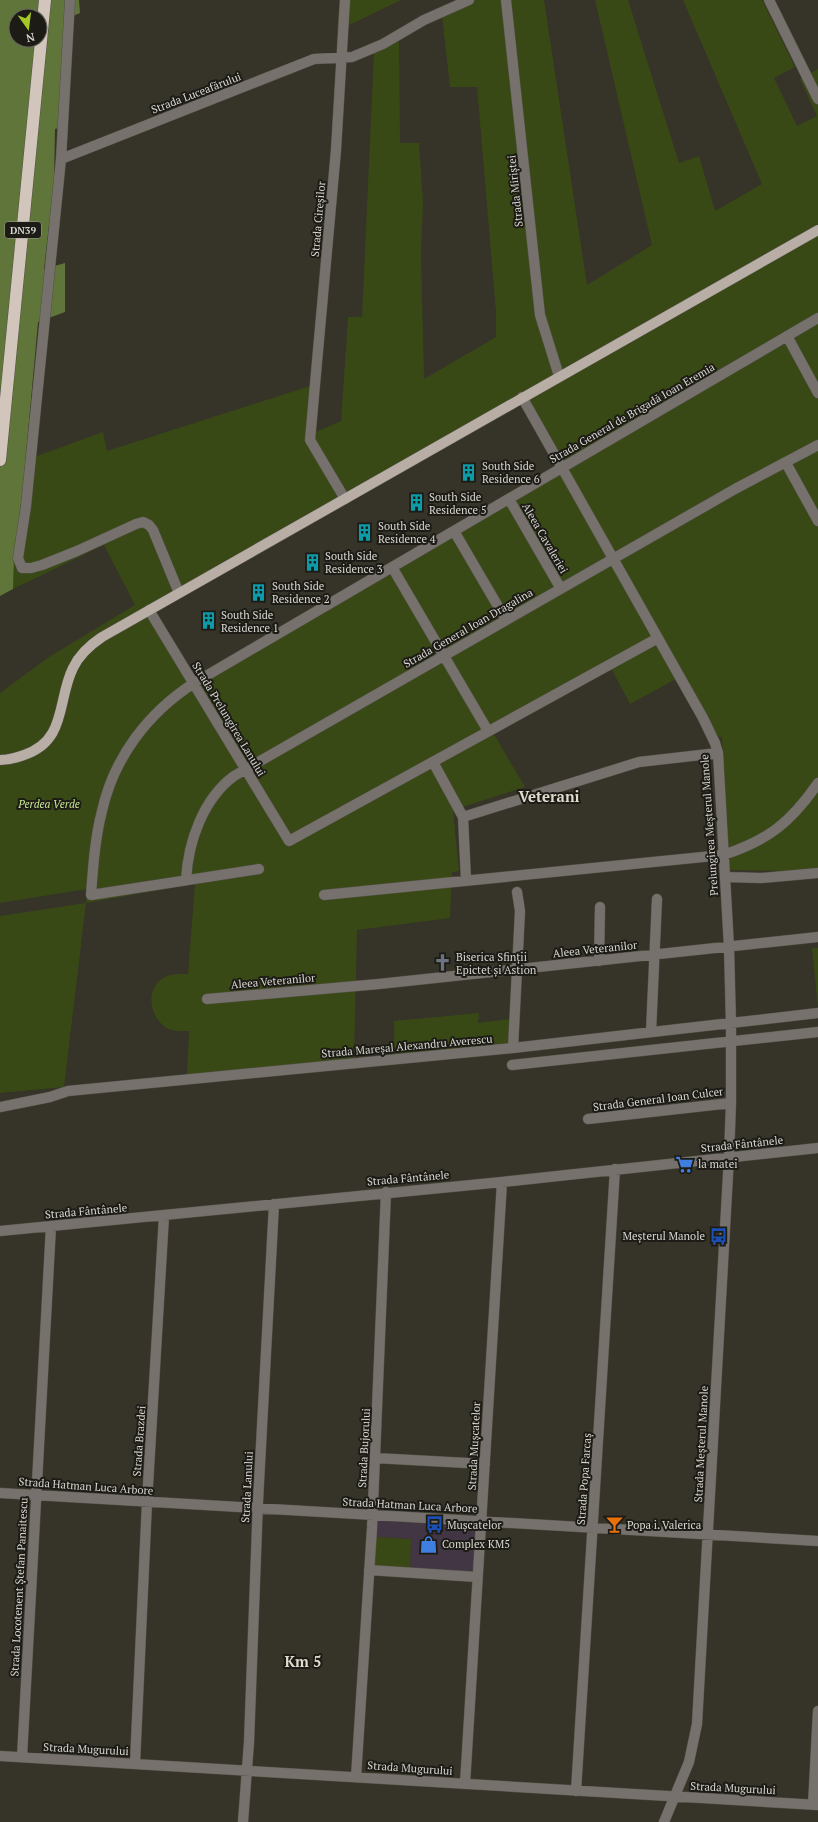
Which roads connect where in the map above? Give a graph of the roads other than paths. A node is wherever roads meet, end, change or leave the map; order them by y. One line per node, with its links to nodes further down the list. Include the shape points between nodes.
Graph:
1 (45, 0): 19 (highway, DN39)
2 (70, 0): 10 (street)
3 (345, 0): 8 (street, Strada Cireșilor)
4 (469, 0): 8 (street, Strada Luceafărului, via 424,20 373,48)
5 (506, 0): 14 (street, Strada Miriștei, via 540,315)
6 (769, 0): 9 (street)
7 (33, 48): 15 (highway, DN39)
8 (342, 59): 10 (street, Strada Luceafărului, via 314,59); 22 (street, Strada Cireșilor, via 310,440)
9 (818, 99)
10 (61, 159): 29 (street, via 19,563 22,568 32,568 143,522 153,530)
11 (818, 230): 14 (main road)
12 (818, 318): 13 (street, Strada General de Brigadă Ioan Eremia)
13 (788, 336): 16 (street); 21 (street, Strada General de Brigadă Ioan Eremia)
14 (559, 376): 17 (main road)
15 (0, 383)
16 (818, 393)
17 (522, 397): 21 (street, Prelungirea Meșterul Manole); 22 (main road)
18 (818, 445): 20 (street, Strada General Ioan Dragalina)
19 (0, 460)
20 (786, 463): 24 (street); 26 (street, Strada General Ioan Dragalina, via 735,489)
21 (562, 468): 23 (street, Strada General de Brigadă Ioan Eremia); 26 (street, Prelungirea Meșterul Manole)
22 (345, 499): 29 (main road)
23 (509, 499): 25 (street, Strada General de Brigadă Ioan Eremia); 28 (street, Aleea Cavaleriei)
24 (818, 521)
25 (454, 531): 27 (street, Strada General de Brigadă Ioan Eremia); 31 (street)
26 (613, 559): 28 (street, Strada General Ioan Dragalina); 32 (street, Prelungirea Meșterul Manole)
27 (392, 567): 33 (street); 34 (street, Strada General de Brigadă Ioan Eremia)
28 (561, 589): 31 (street, Strada General Ioan Dragalina)
29 (180, 593): 30 (main road)
30 (150, 610): 34 (street, Strada Prelungirea Lanului); 38 (main road, via 90,645 73,668 54,732 40,747)
31 (506, 620): 33 (street, Strada General Ioan Dragalina)
32 (658, 638): 35 (street); 37 (street, Prelungirea Meșterul Manole, via 710,731)
33 (444, 655): 35 (street); 41 (street, Strada General Ioan Dragalina)
34 (194, 683): 41 (street, Strada Prelungirea Lanului); 48 (street, Strada General de Brigadă Ioan Eremia, via 176,695 148,721 133,740 114,775 102,810 91,895)
35 (488, 731): 40 (street)
36 (0, 754): 38 (main road)
37 (718, 754): 43 (street, via 639,762); 44 (street, Prelungirea Meșterul Manole)
38 (17, 757): 39 (main road)
39 (0, 760)
40 (433, 762): 41 (street, Strada Prelungirea Lanului, via 289,841); 43 (street)
41 (245, 769): 48 (street, Strada General Ioan Dragalina, via 222,786 206,809 195,833 186,869)
42 (818, 783): 44 (street, via 802,806 772,833 751,845)
43 (463, 817): 49 (street)
44 (724, 855): 47 (street, Prelungirea Meșterul Manole); 49 (street)
45 (259, 869): 48 (street)
46 (818, 873): 47 (street, via 760,878)
47 (725, 877): 55 (street, Prelungirea Meșterul Manole)
48 (186, 880)
49 (466, 880): 51 (street)
50 (517, 892): 58 (street, via 520,911)
51 (324, 895)
52 (657, 899): 56 (street)
53 (600, 907): 57 (street)
54 (818, 937): 55 (street, Aleea Veteranilor)
55 (729, 947): 56 (street, Aleea Veteranilor); 61 (street, Prelungirea Meșterul Manole)
56 (654, 955): 57 (street, Aleea Veteranilor); 62 (street)
57 (599, 961): 58 (street, Aleea Veteranilor)
58 (517, 970): 59 (street, Aleea Veteranilor); 65 (street)
59 (206, 999)
60 (818, 1013): 61 (street, Strada Mareșal Alexandru Averescu)
61 (731, 1024): 62 (street, Strada Mareșal Alexandru Averescu); 64 (street, Prelungirea Meșterul Manole)
62 (651, 1032): 65 (street, Strada Mareșal Alexandru Averescu)
63 (818, 1032): 64 (street)
64 (731, 1042): 66 (street); 67 (street, Prelungirea Meșterul Manole)
65 (513, 1048): 68 (street, Strada Mareșal Alexandru Averescu, via 68,1091)
66 (512, 1065)
67 (731, 1103): 69 (street, Strada General Ioan Culcer); 71 (street, Prelungirea Meșterul Manole)
68 (0, 1107)
69 (588, 1119)
70 (818, 1148): 71 (street, Strada Fântânele)
71 (729, 1157): 72 (street, Strada Fântânele); 88 (street, Strada Meșterul Manole)
72 (615, 1169): 73 (street, Strada Fântânele); 87 (street, Strada Popa Farcaș)
73 (502, 1182): 74 (street, Strada Fântânele); 80 (street, Strada Mușcatelor)
74 (386, 1192): 75 (street, Strada Fântânele); 79 (street, Strada Bujorului)
75 (274, 1204): 76 (street, Strada Fântânele); 84 (street, Strada Lanului)
76 (164, 1216): 77 (street, Strada Fântânele); 83 (street, Strada Brazdei)
77 (51, 1226): 78 (street, Strada Fântânele); 82 (street, Strada Locotenent Ștefan Panaitescu)
78 (0, 1231)
79 (375, 1458): 80 (street); 85 (street, Strada Bujorului)
80 (485, 1464): 86 (street, Strada Mușcatelor)
81 (0, 1493): 82 (street, Strada Hatman Luca Arbore)
82 (36, 1495): 83 (street, Strada Hatman Luca Arbore); 94 (street, Strada Locotenent Ștefan Panaitescu)
83 (147, 1502): 84 (street, Strada Hatman Luca Arbore); 95 (street, Strada Brazdei)
84 (258, 1508): 85 (street, Strada Hatman Luca Arbore); 96 (street, Strada Lanului)
85 (373, 1514): 86 (street, Strada Hatman Luca Arbore); 90 (street, Strada Bujorului)
86 (482, 1521): 87 (street, Strada Hatman Luca Arbore); 91 (street, Strada Mușcatelor)
87 (593, 1528): 88 (street, Strada Hatman Luca Arbore); 99 (street, Strada Popa Farcaș)
88 (708, 1534): 89 (street, Strada Hatman Luca Arbore); 100 (street, Strada Meșterul Manole, via 695,1737 689,1762)
89 (818, 1540)
90 (369, 1570): 91 (street); 97 (street, Strada Bujorului)
91 (477, 1577): 98 (street, Strada Mușcatelor)
92 (818, 1712): 101 (street)
93 (0, 1756): 94 (street, Strada Mugurului)
94 (22, 1757): 95 (street, Strada Mugurului)
95 (135, 1763): 96 (street, Strada Mugurului)
96 (248, 1770): 97 (street, Strada Mugurului); 102 (street, Strada Lanului)
97 (356, 1777): 98 (street, Strada Mugurului)
98 (466, 1784): 99 (street, Strada Mugurului)
99 (576, 1791): 100 (street, Strada Mugurului)
100 (674, 1796): 101 (street, Strada Mugurului); 103 (street, Strada Meșterul Manole)
101 (816, 1805)
102 (243, 1822)
103 (664, 1822)

